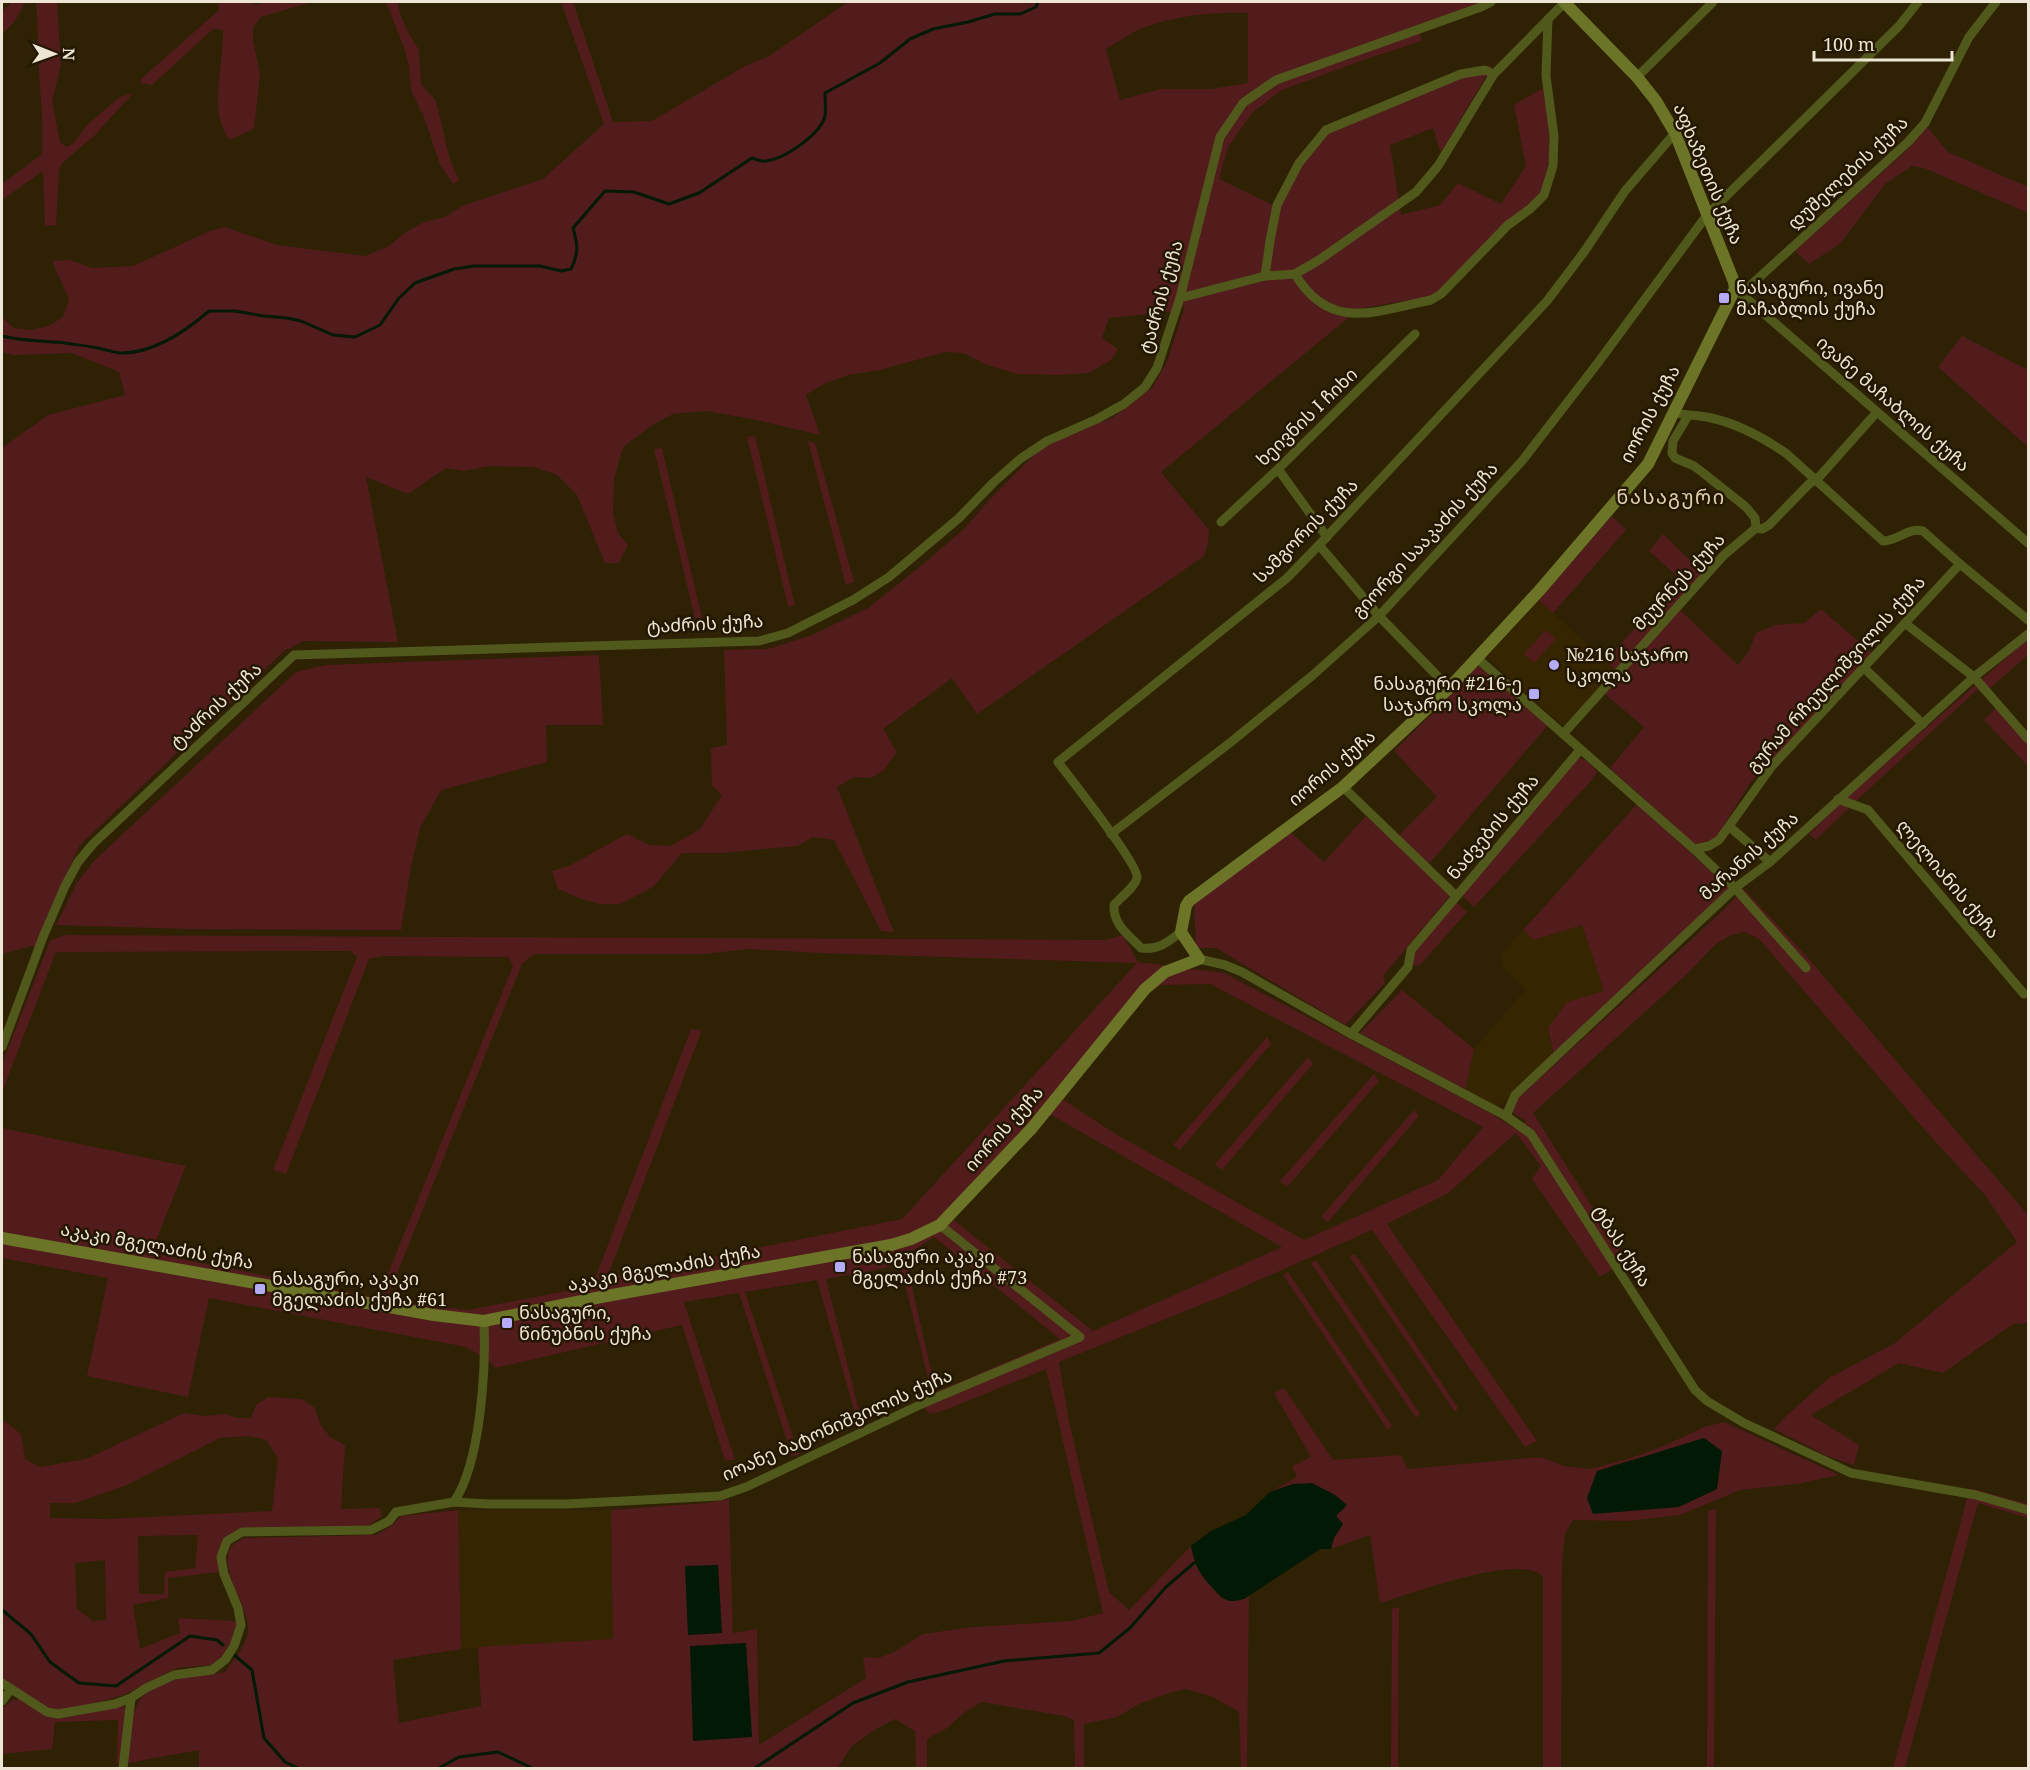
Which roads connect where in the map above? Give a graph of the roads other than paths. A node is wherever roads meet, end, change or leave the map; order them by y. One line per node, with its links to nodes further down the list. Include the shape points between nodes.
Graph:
1 (1491, 2): 14 (street, ტაძრის ქუჩა, via 1276,80 1243,103 1221,137)
2 (1564, 2): 6 (street); 8 (street, აფხაზეთის ქუჩა)
3 (1713, 2): 8 (street)
4 (1918, 2): 10 (street, გიორგი სააკაძის ქუჩა, via 1899,26)
5 (1996, 2): 13 (street, დუშელების ქუჩა, via 1969,38 1925,123)
6 (1548, 19): 7 (street); 11 (street, via 1546,76 1554,136 1553,166 1544,195 1431,300 1350,314 1332,309 1312,296)
7 (1494, 74): 11 (street, via 1438,166 1416,192); 12 (street, via 1485,70 1461,74 1326,130 1299,162 1277,205)
8 (1637, 77): 9 (street, აფხაზეთის ქუჩა)
9 (1675, 133): 10 (street, აფხაზეთის ქუჩა); 23 (street, სამგორის ქუჩა, via 1625,191 1547,301)
10 (1707, 216): 13 (street, აფხაზეთის ქუჩა); 27 (street, გიორგი სააკაძის ქუჩა, via 1522,461)
11 (1295, 274): 12 (street)
12 (1265, 276): 14 (street)
13 (1738, 291): 16 (street, იორის ქუჩა, via 1725,305); 17 (street, ივანე მაჩაბლის ქუჩა)
14 (1180, 298): 52 (street, ტაძრის ქუჩა, via 1157,368 1145,387 1098,419 1047,441 1020,459 889,578 788,633 759,641 294,655 78,862 51,918)
15 (1415, 334): 19 (street, ხეივნის I ჩიხი)
16 (1674, 412): 18 (street); 31 (street, იორის ქუჩა, via 1648,464)
17 (1877, 412): 20 (street, მეურნეს ქუჩა); 24 (street, ივანე მაჩაბლის ქუჩა)
18 (1688, 416): 20 (street, via 1713,418 1755,434 1787,454); 22 (street, via 1673,441 1672,453 1746,507 1755,518)
19 (1278, 469): 21 (street, ხეივნის I ჩიხი); 23 (street)
20 (1815, 480): 22 (street, მეურნეს ქუჩა, via 1769,525); 26 (street, via 1883,541 1908,531 1923,531)
21 (1221, 522)
22 (1756, 528): 36 (street, მეურნეს ქუჩა, via 1724,555)
23 (1327, 537): 25 (street, სამგორის ქუჩა)
24 (2028, 543)
25 (1319, 545): 27 (street); 42 (street, სამგორის ქუჩა, via 1287,578 1058,762)
26 (1960, 564): 28 (street); 29 (street, გურამ რჩეულიშვილის ქუჩა)
27 (1379, 616): 34 (street); 42 (street, გიორგი სააკაძის ქუჩა, via 1231,742)
28 (2028, 620)
29 (1906, 624): 32 (street, გურამ რჩეულიშვილის ქუჩა); 33 (street)
30 (2028, 634): 33 (street, მარანის ქუჩა)
31 (1478, 659): 34 (street, იორის ქუჩა); 36 (street)
32 (1864, 668): 35 (street); 41 (street, გურამ რჩეულიშვილის ქუჩა, via 1772,766)
33 (1974, 677): 35 (street, მარანის ქუჩა); 37 (street)
34 (1449, 688): 39 (street, იორის ქუჩა)
35 (1923, 724): 40 (street, მარანის ქუჩა)
36 (1563, 734): 38 (street)
37 (2028, 739)
38 (1580, 750): 43 (street); 46 (street, ნაძვების ქუჩა)
39 (1343, 787): 46 (street); 47 (street, იორის ქუჩა, via 1194,897 1186,906)
40 (1838, 799): 44 (street, მარანის ქუჩა); 50 (street, ლელიანის ქუჩა, via 1868,810)
41 (1730, 827): 43 (street, გურამ რჩეულიშვილის ქუჩა, via 1719,840); 44 (street)
42 (1111, 834): 47 (street, სამგორის ქუჩა, via 1138,879 1114,905 1113,917 1142,948 1164,945)
43 (1694, 849): 45 (street)
44 (1770, 862): 45 (street, მარანის ქუჩა)
45 (1735, 888): 49 (street); 53 (street, მარანის ქუჩა, via 1515,1095)
46 (1456, 896): 51 (street, ნაძვების ქუჩა, via 1411,950 1408,967)
47 (1181, 932): 48 (street)
48 (1199, 959): 51 (street, ტბას ქუჩა, via 1242,972); 54 (street, იორის ქუჩა, via 1165,972 1145,989 1032,1128)
49 (1806, 968)
50 (2024, 994)
51 (1352, 1034): 53 (street, ტბას ქუჩა)
52 (2, 1047)
53 (1506, 1116): 58 (street, ტბას ქუჩა, via 1532,1134 1695,1390 1707,1401 1744,1423 1851,1473 1976,1495)
54 (940, 1224): 56 (street, აკაკი მგელაძის ქუჩა, via 891,1245); 57 (street, იოანე ბატონიშვილის ქუჩა, via 1080,1337 720,1496 566,1504)
55 (2, 1238): 56 (street, აკაკი მგელაძის ქუჩა)
56 (484, 1321): 57 (street, via 485,1354 473,1449 461,1493)
57 (454, 1502): 61 (street, იოანე ბატონიშვილის ქუჩა, via 396,1512 389,1521 371,1530 242,1532 227,1541 221,1557 241,1625 234,1646 212,1670 174,1675)
58 (2028, 1510)
59 (2, 1683): 60 (street, იოანე ბატონიშვილის ქუჩა)
60 (11, 1689): 61 (street, იოანე ბატონიშვილის ქუჩა, via 47,1712 58,1714); 62 (street)
61 (131, 1698): 63 (street)
62 (2, 1701)
63 (123, 1768)

